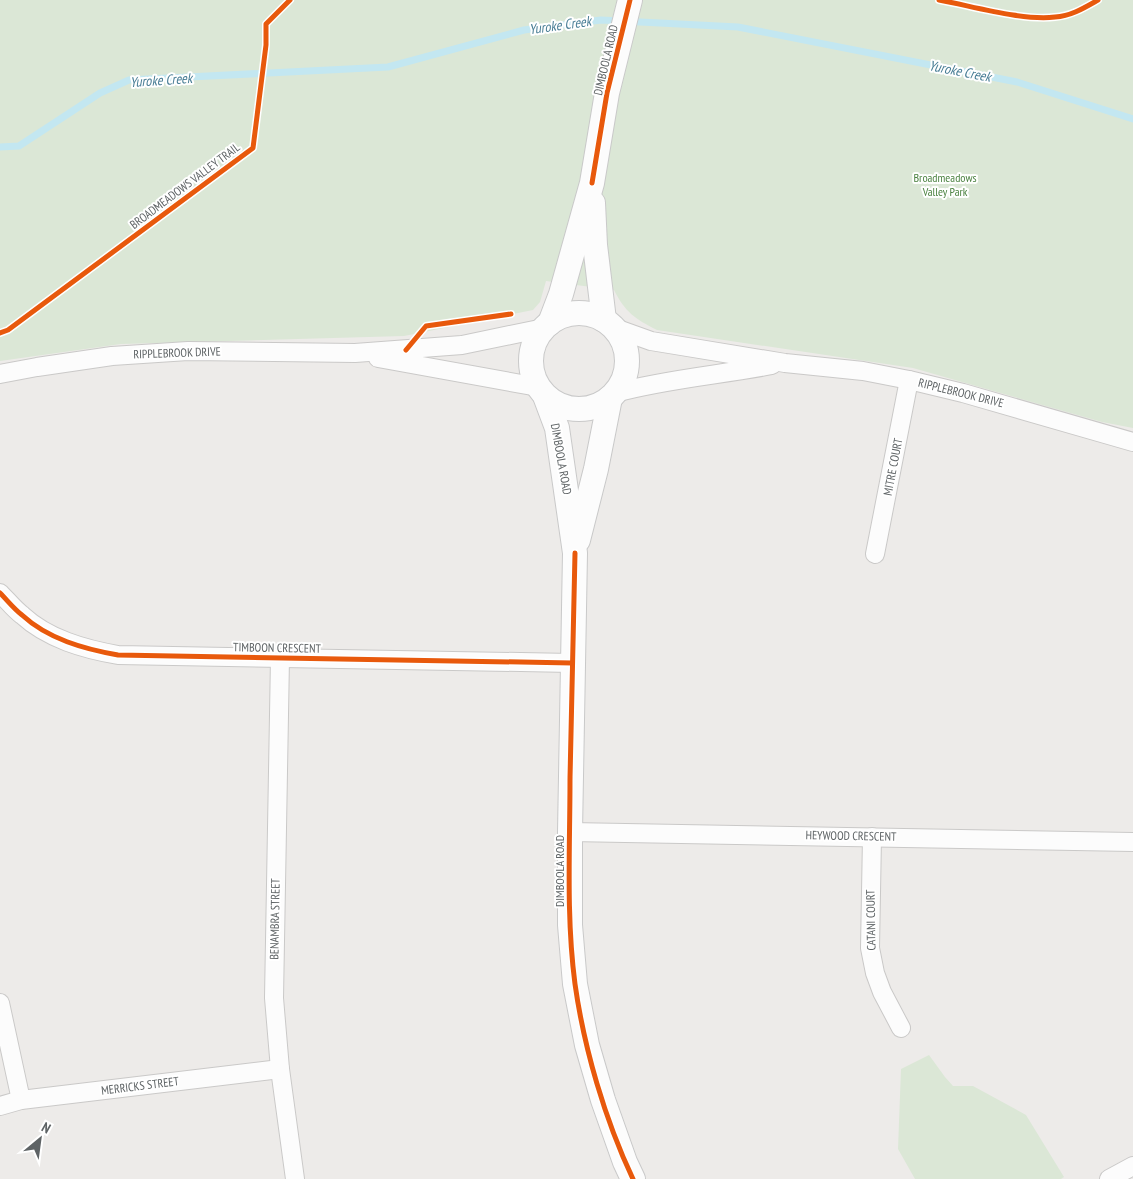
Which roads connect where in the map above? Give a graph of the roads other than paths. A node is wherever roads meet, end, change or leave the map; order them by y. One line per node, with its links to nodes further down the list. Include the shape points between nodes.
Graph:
1 (630, 0): 2 (street, DIMBOOLA ROAD, via 607,93)
2 (592, 183): 3 (street, DIMBOOLA ROAD, via 596,245); 4 (street, DIMBOOLA ROAD, via 561,294)
3 (608, 324): 4 (street, via 591,315 576,313 562,316); 6 (street, RIPPLEBROOK DRIVE, via 651,341); 10 (street, via 621,338 626,352 627,367 623,381)
4 (547, 325): 5 (street, RIPPLEBROOK DRIVE, via 462,346); 9 (street, via 535,341 530,356 531,372)
5 (355, 353): 7 (street, RIPPLEBROOK DRIVE, via 188,351 112,356); 9 (street, RIPPLEBROOK DRIVE)
6 (785, 363): 8 (street, RIPPLEBROOK DRIVE, via 864,371); 10 (street, RIPPLEBROOK DRIVE, via 643,386)
7 (0, 374)
8 (909, 380): 11 (street, RIPPLEBROOK DRIVE, via 963,392); 13 (street, MITRE COURT)
9 (542, 392): 10 (street, via 560,406 577,410 595,407); 12 (street, DIMBOOLA ROAD, via 558,428)
10 (613, 396): 12 (street, DIMBOOLA ROAD)
11 (1133, 442)
12 (575, 553): 16 (street, DIMBOOLA ROAD)
13 (875, 554)
14 (0, 593): 15 (street, TIMBOON CRESCENT, via 22,616 64,642 88,650 118,655)
15 (280, 658): 16 (street, TIMBOON CRESCENT); 22 (street, BENAMBRA STREET, via 274,962)
16 (572, 663): 17 (street, DIMBOOLA ROAD)
17 (570, 832): 18 (street, HEYWOOD CRESCENT); 27 (street, DIMBOOLA ROAD, via 570,925 575,984 587,1046 603,1100)
18 (872, 837): 19 (street, HEYWOOD CRESCENT); 21 (street, CATANI COURT, via 870,948 882,992)
19 (1133, 842)
20 (0, 1003): 23 (street)
21 (901, 1028)
22 (280, 1069): 23 (street, MERRICKS STREET); 26 (street, BENAMBRA STREET)
23 (21, 1100): 24 (street, MERRICKS STREET)
24 (0, 1106)
25 (1133, 1166): 28 (street)
26 (295, 1179)
27 (633, 1179)
28 (1109, 1179)

